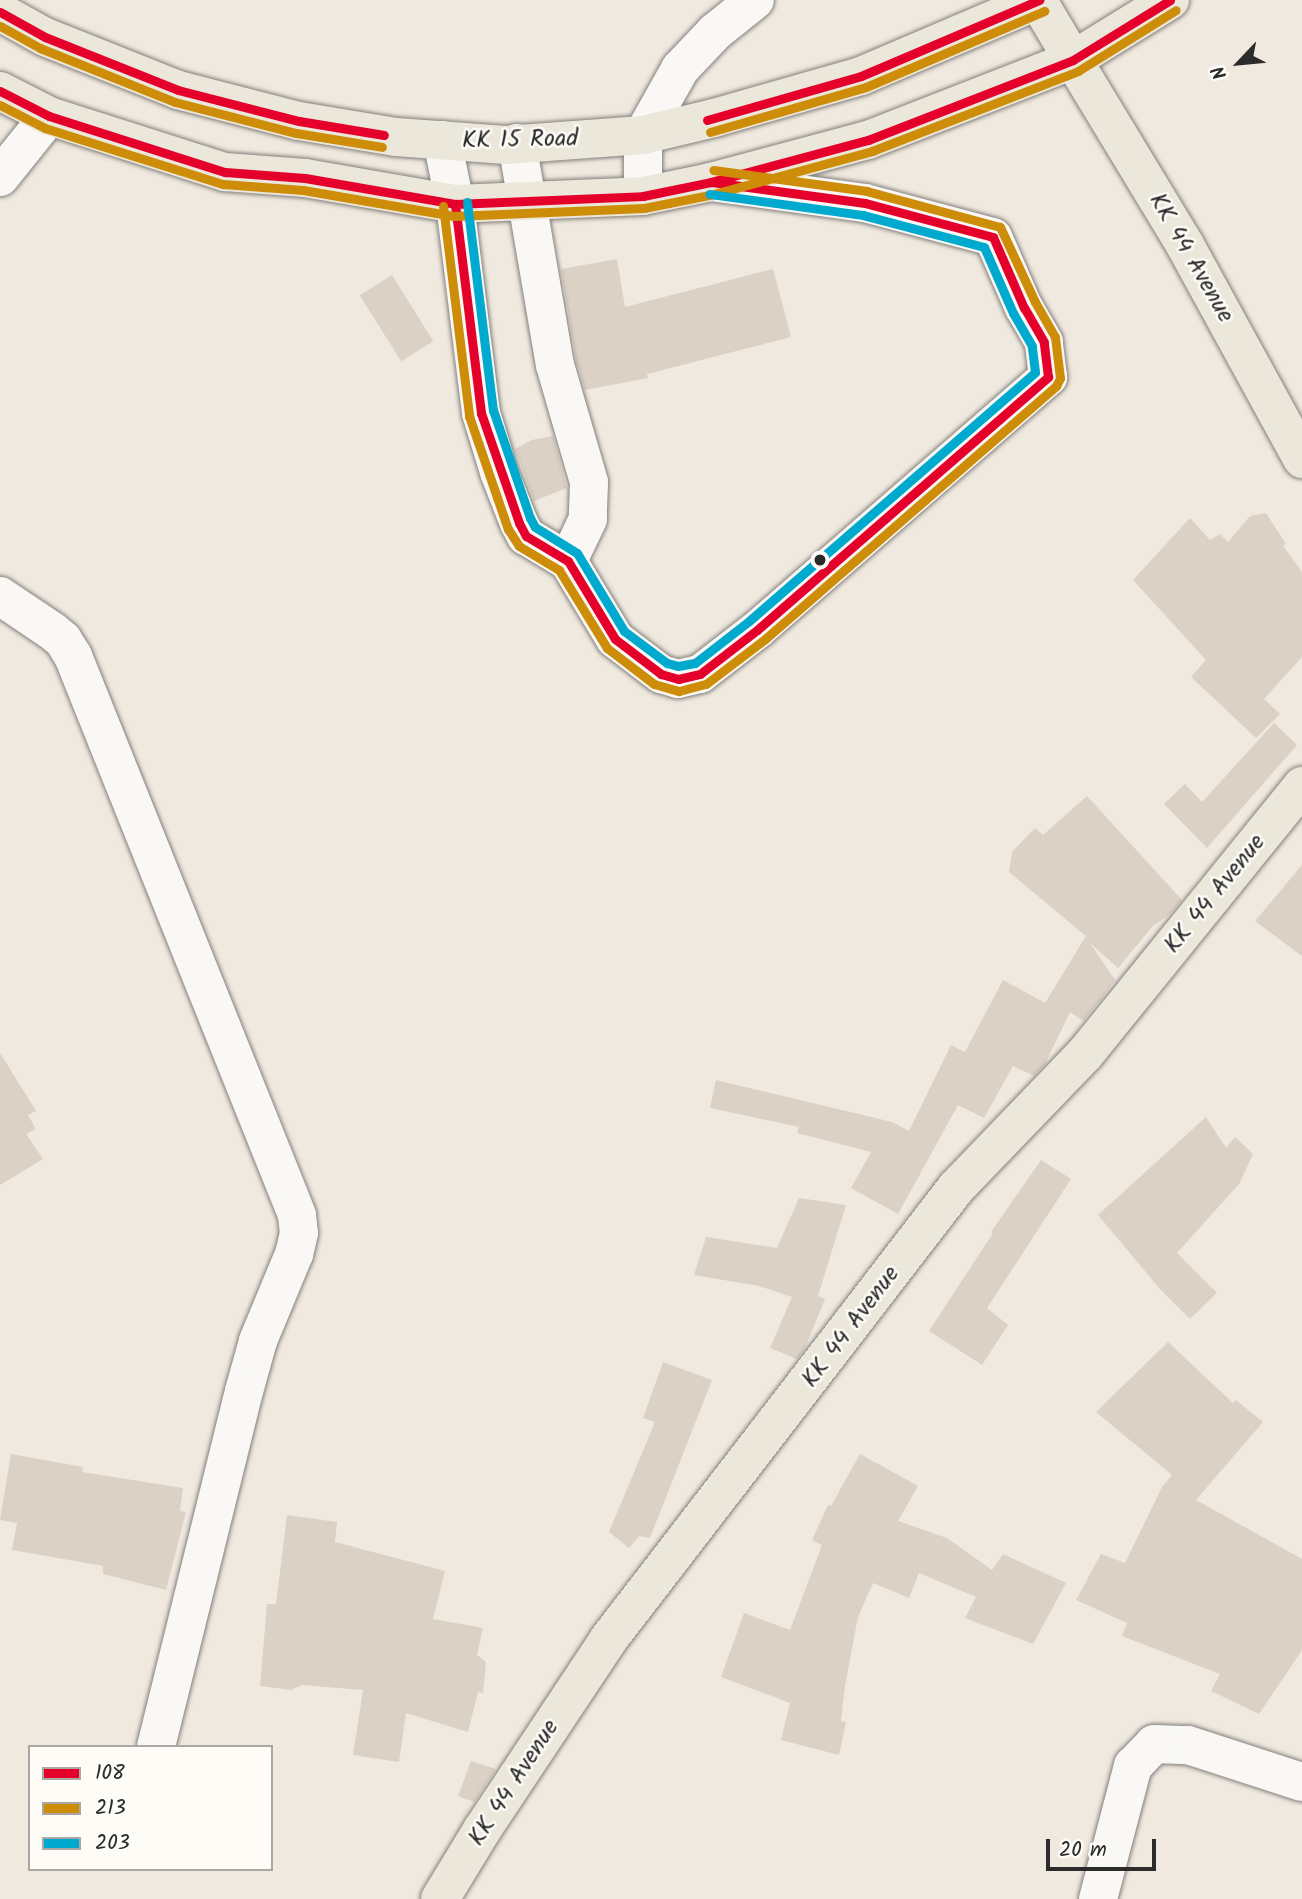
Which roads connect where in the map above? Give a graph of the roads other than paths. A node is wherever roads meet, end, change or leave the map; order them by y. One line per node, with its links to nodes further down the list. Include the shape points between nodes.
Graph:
1 (755, 0): 8 (street, via 715,32 680,69)
2 (1039, 0): 5 (main road, KK 44 Avenue); 8 (main road, KK 15 Road, via 861,76)
3 (1170, 0): 5 (main road)
4 (0, 12): 9 (main road, KK 15 Road, via 45,37 178,90 299,121)
5 (1073, 60): 12 (main road, via 868,140); 16 (main road, KK 44 Avenue, via 1185,245)
6 (0, 91): 7 (main road)
7 (49, 116): 11 (street); 15 (main road, via 225,172 305,178)
8 (643, 135): 10 (main road, KK 15 Road); 13 (street)
9 (442, 140): 10 (main road, KK 15 Road); 15 (street)
10 (517, 144): 14 (street)
11 (0, 177)
12 (711, 182): 13 (main road); 17 (street, via 865,202 993,237 1044,342 1048,377 757,630 700,674 678,679 660,674 615,639)
13 (643, 196): 14 (main road)
14 (527, 201): 15 (main road); 17 (street, via 555,365 589,482 588,519)
15 (455, 204): 17 (street, via 481,413 499,472 526,537)
16 (1302, 459)
17 (568, 561)
18 (0, 596): 20 (street, via 63,640 73,656 297,1214 294,1254 258,1341)
19 (1302, 786): 22 (main road, KK 44 Avenue, via 1086,1054 956,1188 608,1640)
20 (156, 1745)
21 (1302, 1782): 23 (street, via 1188,1745 1154,1744 1133,1766)
22 (440, 1899)
23 (1098, 1899)

